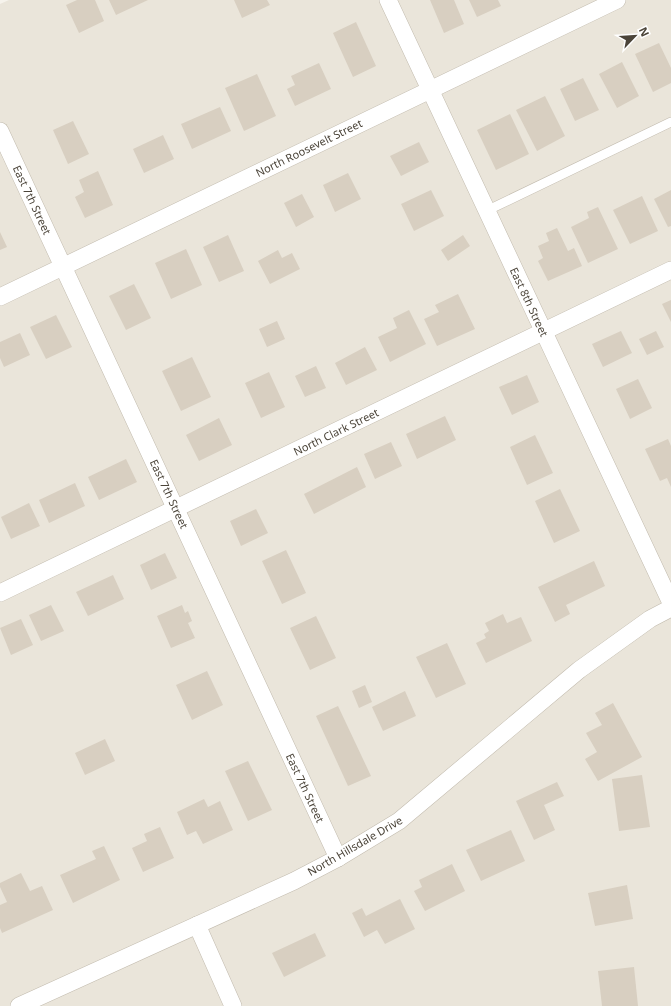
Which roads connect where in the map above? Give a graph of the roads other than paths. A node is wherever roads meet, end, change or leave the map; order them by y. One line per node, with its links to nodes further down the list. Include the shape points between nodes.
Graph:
1 (388, 0): 3 (street, East 8th Street)
2 (617, 0): 3 (street, North Roosevelt Street)
3 (430, 90): 6 (street, East 8th Street); 7 (street, North Roosevelt Street)
4 (671, 122): 6 (lane)
5 (0, 131): 7 (street, East 7th Street)
6 (486, 211): 10 (street, East 8th Street)
7 (63, 266): 9 (street, North Roosevelt Street); 11 (street, East 7th Street)
8 (671, 270): 10 (street, North Clark Street)
9 (0, 297)
10 (542, 332): 11 (street, North Clark Street); 13 (street, East 8th Street)
11 (176, 509): 12 (street, North Clark Street); 15 (street, East 7th Street)
12 (0, 593)
13 (671, 603)
14 (671, 608): 15 (street, North Hillsdale Drive, via 650,619 579,670 400,821)
15 (338, 858): 16 (street, North Hillsdale Drive)
16 (197, 925): 17 (street, North Hillsdale Drive); 18 (street)
17 (19, 1006)
18 (233, 1006)

